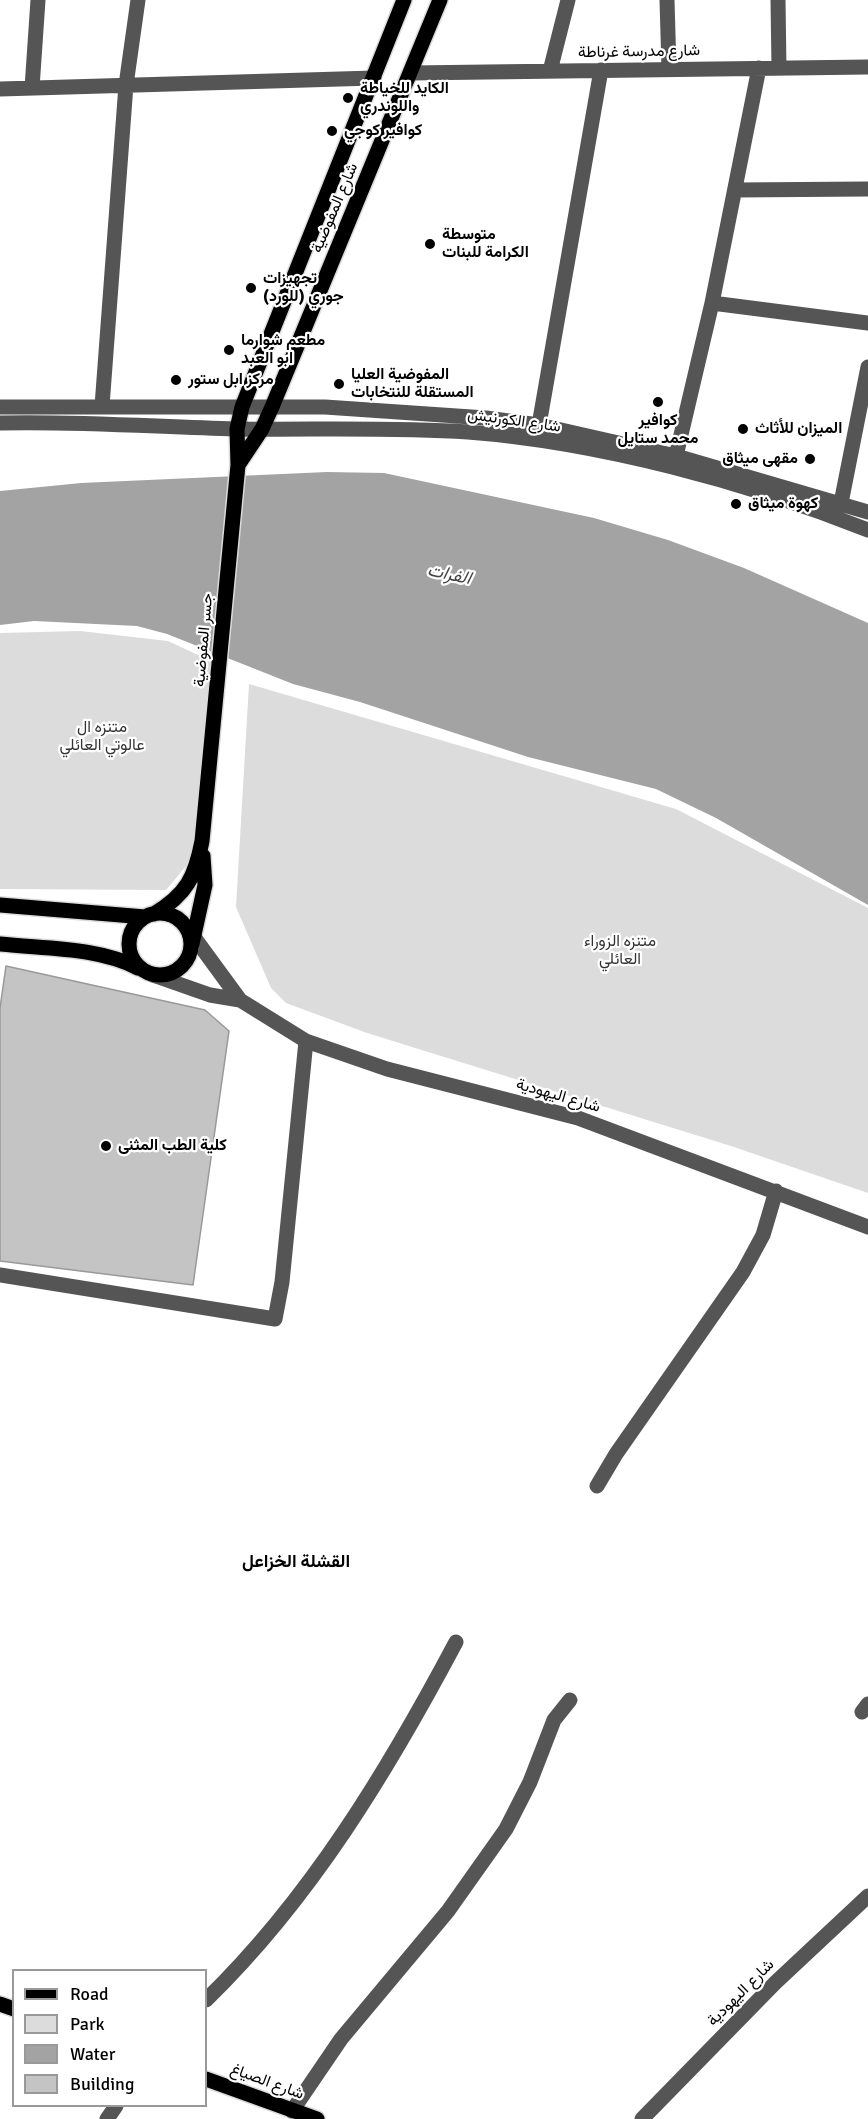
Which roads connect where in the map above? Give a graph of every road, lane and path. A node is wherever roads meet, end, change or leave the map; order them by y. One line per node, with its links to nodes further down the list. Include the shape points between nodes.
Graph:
1 (38, 0): 17 (street)
2 (138, 0): 16 (street)
3 (404, 0): 15 (main road, شارع المفوضية)
4 (440, 0): 14 (main road, شارع المفوضية)
5 (568, 0): 13 (street)
6 (667, 0): 11 (street)
7 (778, 0): 10 (street)
8 (868, 67): 10 (street, شارع مدرسة غرناطة)
9 (759, 68): 10 (street, شارع مدرسة غرناطة); 11 (street, شارع مدرسة غرناطة); 20 (street)
10 (780, 68)
11 (669, 69): 12 (street, شارع مدرسة غرناطة)
12 (601, 70): 13 (street, شارع مدرسة غرناطة); 29 (street)
13 (550, 71): 14 (street, شارع مدرسة غرناطة)
14 (411, 73): 27 (main road, شارع المفوضية)
15 (374, 78): 16 (street); 26 (main road, شارع المفوضية)
16 (126, 85): 17 (street); 24 (street)
17 (32, 88): 18 (street)
18 (0, 89)
19 (868, 189): 20 (street)
20 (735, 190): 21 (street)
21 (712, 303): 22 (street); 33 (street)
22 (868, 323)
23 (868, 367): 30 (street)
24 (102, 406): 25 (street, شارع الكورنيش); 26 (street, شارع الكورنيش)
25 (0, 407)
26 (242, 407): 27 (street, شارع الكورنيش); 31 (main road, شارع المفوضية)
27 (272, 407): 29 (street, شارع الكورنيش, via 432,413); 32 (main road, شارع المفوضية)
28 (0, 423): 31 (street, شارع الكورنيش)
29 (539, 424): 33 (street, شارع الكورنيش)
30 (863, 428): 35 (street)
31 (237, 429): 32 (street, شارع الكورنيش); 34 (main road, شارع المفوضية)
32 (262, 429): 34 (main road, شارع المفوضية); 37 (street, شارع الكورنيش, via 442,431 519,438 738,486)
33 (676, 456): 35 (street, شارع الكورنيش)
34 (238, 465): 38 (main road, جسر المفوضية)
35 (841, 503): 36 (street, شارع الكورنيش)
36 (868, 512)
37 (868, 530)
38 (202, 841): 40 (main road, via 189,883); 41 (main road, via 205,885)
39 (0, 905): 40 (main road)
40 (150, 915): 41 (main road, via 173,916); 43 (main road, via 136,924 128,944 135,964)
41 (191, 939): 43 (main road, via 182,967 163,976); 44 (street)
42 (0, 945): 43 (main road, via 96,954 122,960)
43 (148, 973): 44 (street, via 210,995)
44 (240, 1000): 45 (street, شارع اليهودية)
45 (306, 1041): 46 (street, شارع اليهودية, via 387,1069 578,1118); 48 (street, via 282,1282 274,1319)
46 (776, 1191): 47 (street, شارع اليهودية); 49 (street, via 763,1235 743,1272)
47 (868, 1227)
48 (0, 1275)
49 (597, 1486)
50 (456, 1642): 53 (street, via 409,1730 348,1826 249,1956)
51 (570, 1700): 55 (street, via 554,1720 530,1782 506,1829 441,1920 341,2039)
52 (868, 1896): 57 (street, شارع اليهودية, via 775,1983)
53 (207, 1999)
54 (207, 2079): 55 (main road, شارع الصياغ)
55 (292, 2110): 56 (main road, شارع الصياغ)
56 (317, 2119)
57 (642, 2119)

